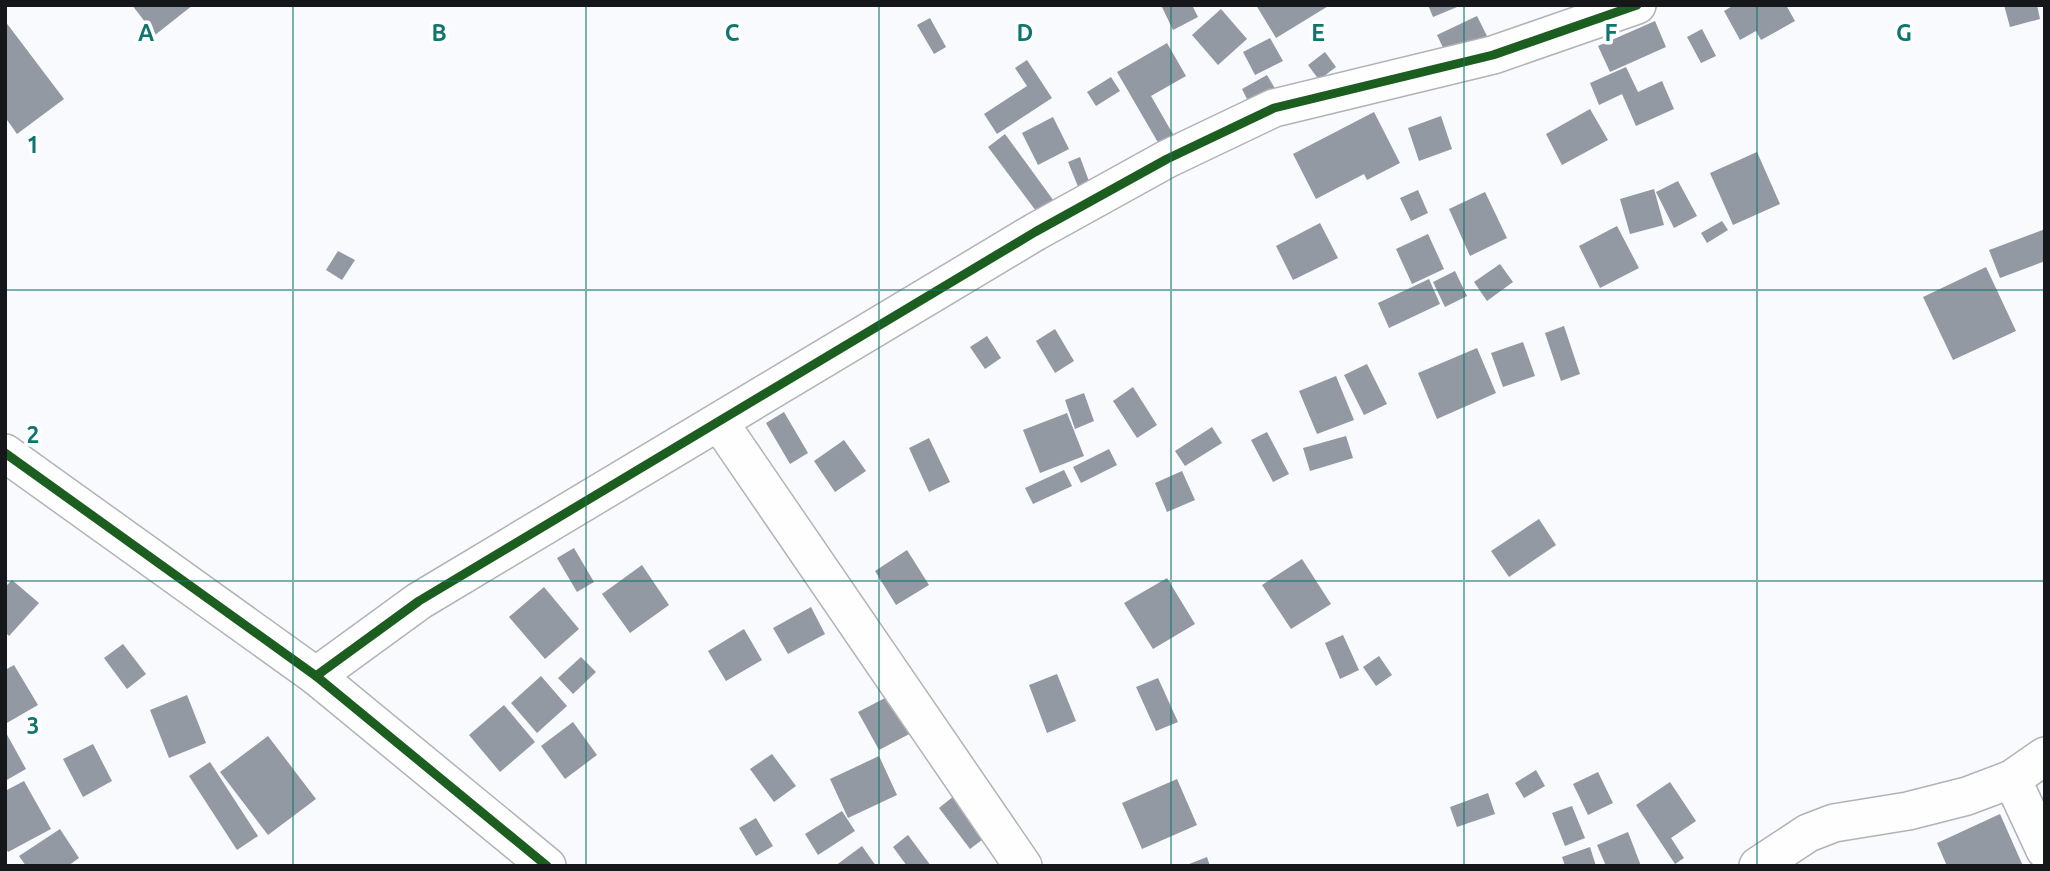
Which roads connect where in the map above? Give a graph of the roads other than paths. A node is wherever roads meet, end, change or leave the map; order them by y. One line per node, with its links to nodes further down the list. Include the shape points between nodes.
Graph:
1 (1637, 5): 2 (street, via 1493,55 1274,108 1167,159 1035,232)
2 (719, 422): 4 (street, via 419,601); 9 (street)
3 (5, 453): 4 (street)
4 (316, 676): 8 (street)
5 (2045, 756): 6 (street)
6 (2012, 779): 7 (street); 10 (street, via 1908,811 1834,823 1808,833)
7 (2045, 850)
8 (547, 866)
9 (1023, 866)
10 (1758, 866)

